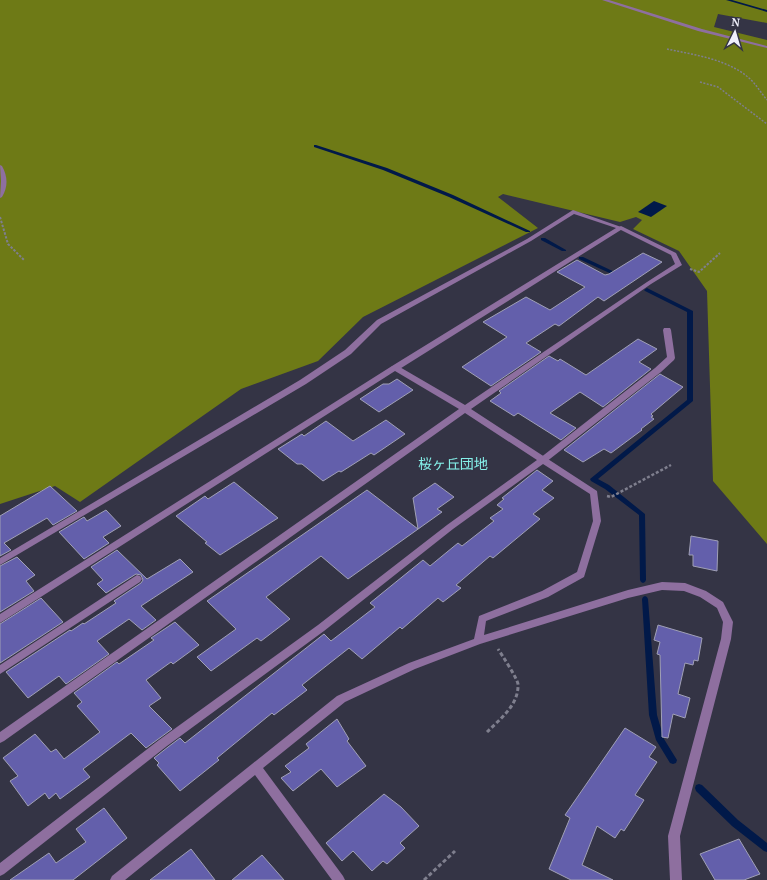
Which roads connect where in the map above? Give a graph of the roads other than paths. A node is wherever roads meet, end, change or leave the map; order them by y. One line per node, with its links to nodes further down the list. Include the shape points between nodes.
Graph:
1 (604, 0): 2 (street, via 700,30)
2 (767, 47)
3 (0, 167): 4 (street, via 5,177)
4 (0, 196)
5 (621, 228): 7 (street); 8 (street, via 674,254 678,265); 10 (street, via 573,212 529,240 379,322 348,352 303,382)
6 (667, 330): 9 (street, via 671,358)
7 (395, 368): 8 (street); 12 (street)
8 (465, 409): 9 (street); 15 (street)
9 (543, 460): 13 (street, via 594,493 597,520 580,574 545,594 482,618); 17 (street, via 450,527 321,628 163,744)
10 (0, 562)
11 (137, 579): 14 (street)
12 (0, 619)
13 (478, 641): 16 (street, via 412,666 341,699); 20 (street, via 628,594 662,586 685,587 703,594 720,605 728,622 726,639 674,836)
14 (0, 670)
15 (0, 738)
16 (256, 767): 18 (street); 19 (street)
17 (0, 870)
18 (116, 880)
19 (339, 880)
20 (676, 880)

